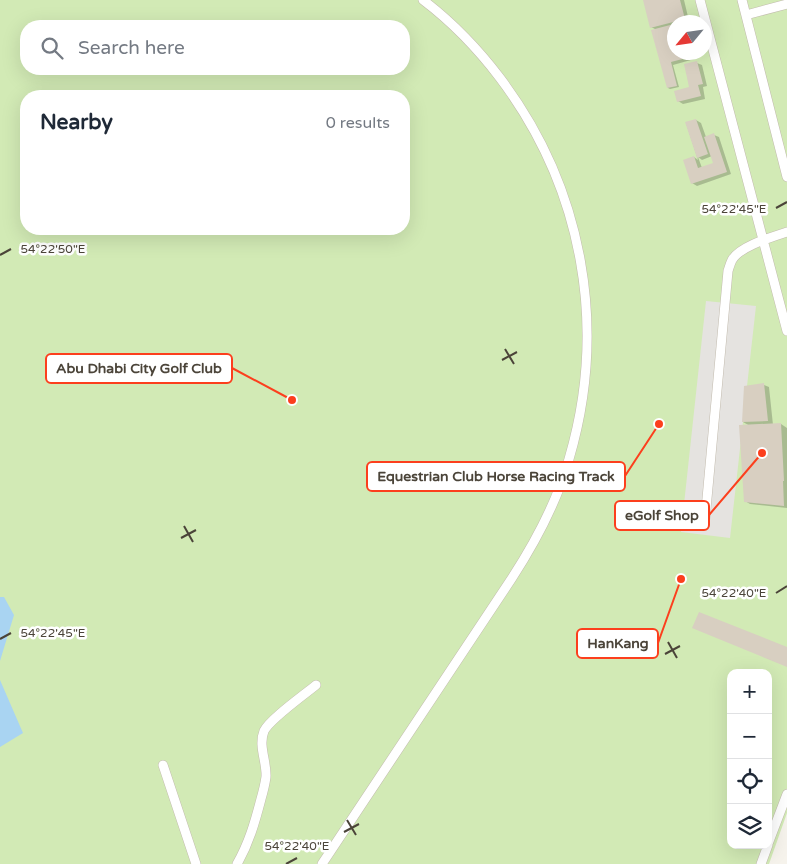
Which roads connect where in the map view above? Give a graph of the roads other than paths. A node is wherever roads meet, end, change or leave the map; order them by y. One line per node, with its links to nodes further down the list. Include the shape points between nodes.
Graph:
1 (423, 0): 19 (lane, via 452,24 494,69 530,122 558,180 582,267 587,326 585,381 569,460 541,530)
2 (700, 0): 9 (lane)
3 (742, 0): 5 (lane)
4 (787, 4): 5 (lane)
5 (746, 15): 6 (lane)
6 (784, 152): 7 (lane)
7 (787, 177)
8 (787, 232): 9 (lane)
9 (762, 239): 10 (lane); 11 (lane, via 732,259 728,271)
10 (787, 331)
11 (705, 520)
12 (316, 685): 18 (lane, via 272,722 264,733 265,784 254,828)
13 (163, 765): 17 (lane)
14 (787, 794): 15 (lane)
15 (772, 834)
16 (767, 849): 20 (lane)
17 (196, 864)
18 (237, 864)
19 (322, 864)
20 (761, 864)

